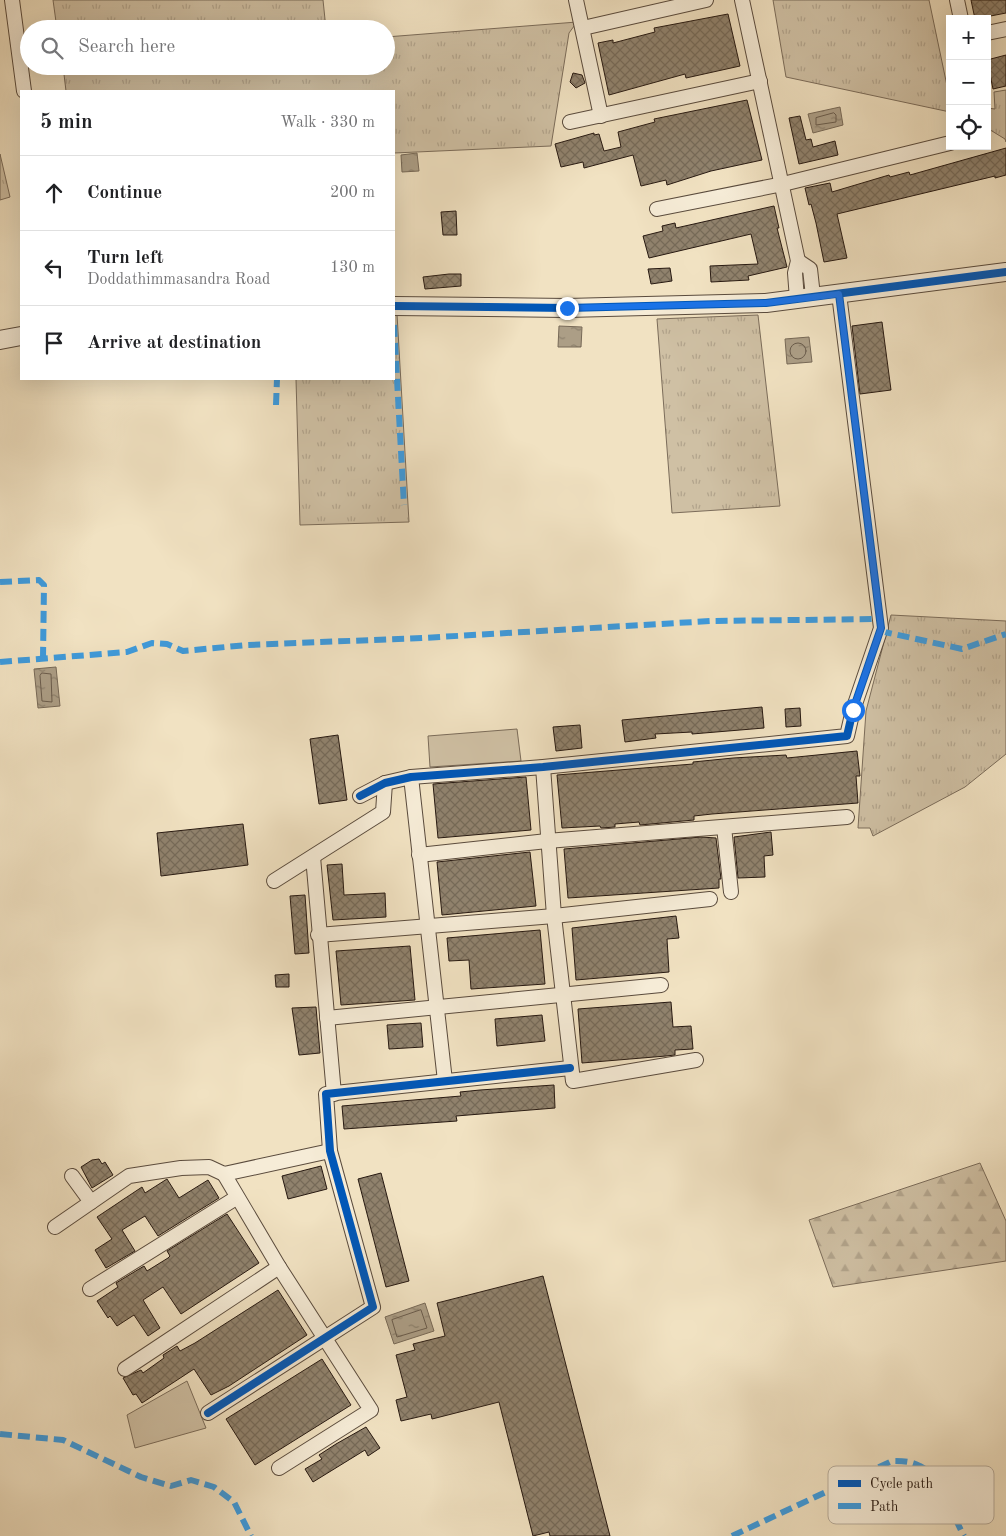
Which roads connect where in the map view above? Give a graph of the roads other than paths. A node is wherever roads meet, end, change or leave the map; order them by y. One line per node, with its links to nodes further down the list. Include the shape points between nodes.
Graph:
1 (12, 0): 10 (street)
2 (576, 0): 7 (street)
3 (706, 0): 7 (street)
4 (742, 0): 12 (street)
5 (957, 0): 6 (street)
6 (960, 15)
7 (583, 28): 14 (street)
8 (1006, 29): 9 (street)
9 (991, 32)
10 (20, 61)
11 (22, 75): 13 (street)
12 (760, 81): 14 (street); 17 (street)
13 (24, 90)
14 (600, 116): 15 (street)
15 (570, 122)
16 (946, 144): 17 (street)
17 (783, 184): 18 (street); 21 (street, via 798,261 810,269)
18 (657, 209)
19 (1006, 272): 20 (street)
20 (839, 294): 21 (street); 25 (street, via 881,628 847,736)
21 (805, 298): 22 (street, via 766,303 567,308)
22 (395, 306)
23 (20, 336): 24 (street)
24 (0, 340)
25 (544, 767): 26 (street); 31 (street)
26 (411, 777): 27 (street); 32 (street)
27 (385, 783): 28 (street); 33 (street, via 382,812)
28 (360, 796)
29 (847, 817): 30 (street)
30 (724, 827): 31 (street); 35 (street)
31 (547, 841): 32 (street); 37 (street)
32 (419, 855): 38 (street)
33 (313, 857): 34 (street); 39 (street)
34 (274, 881)
35 (731, 892)
36 (710, 899): 37 (street)
37 (554, 916): 38 (street); 41 (street)
38 (427, 926): 39 (street); 42 (street)
39 (318, 934): 43 (street)
40 (661, 985): 41 (street)
41 (563, 994): 42 (street); 45 (street)
42 (437, 1007): 43 (street); 46 (street)
43 (327, 1018): 47 (street)
44 (696, 1060): 45 (street, via 572,1081)
45 (570, 1068): 46 (street)
46 (445, 1081): 47 (street)
47 (334, 1094): 48 (street, via 326,1094)
48 (330, 1151): 49 (street); 56 (street, via 373,1307)
49 (224, 1174): 51 (street); 52 (street, via 209,1167 129,1176)
50 (72, 1176): 52 (street)
51 (236, 1198): 54 (street); 55 (street)
52 (91, 1202): 53 (street)
53 (55, 1227)
54 (279, 1268): 56 (street); 57 (street)
55 (90, 1289)
56 (326, 1338): 58 (street); 59 (street, via 371,1410)
57 (125, 1369)
58 (208, 1413)
59 (279, 1468)

